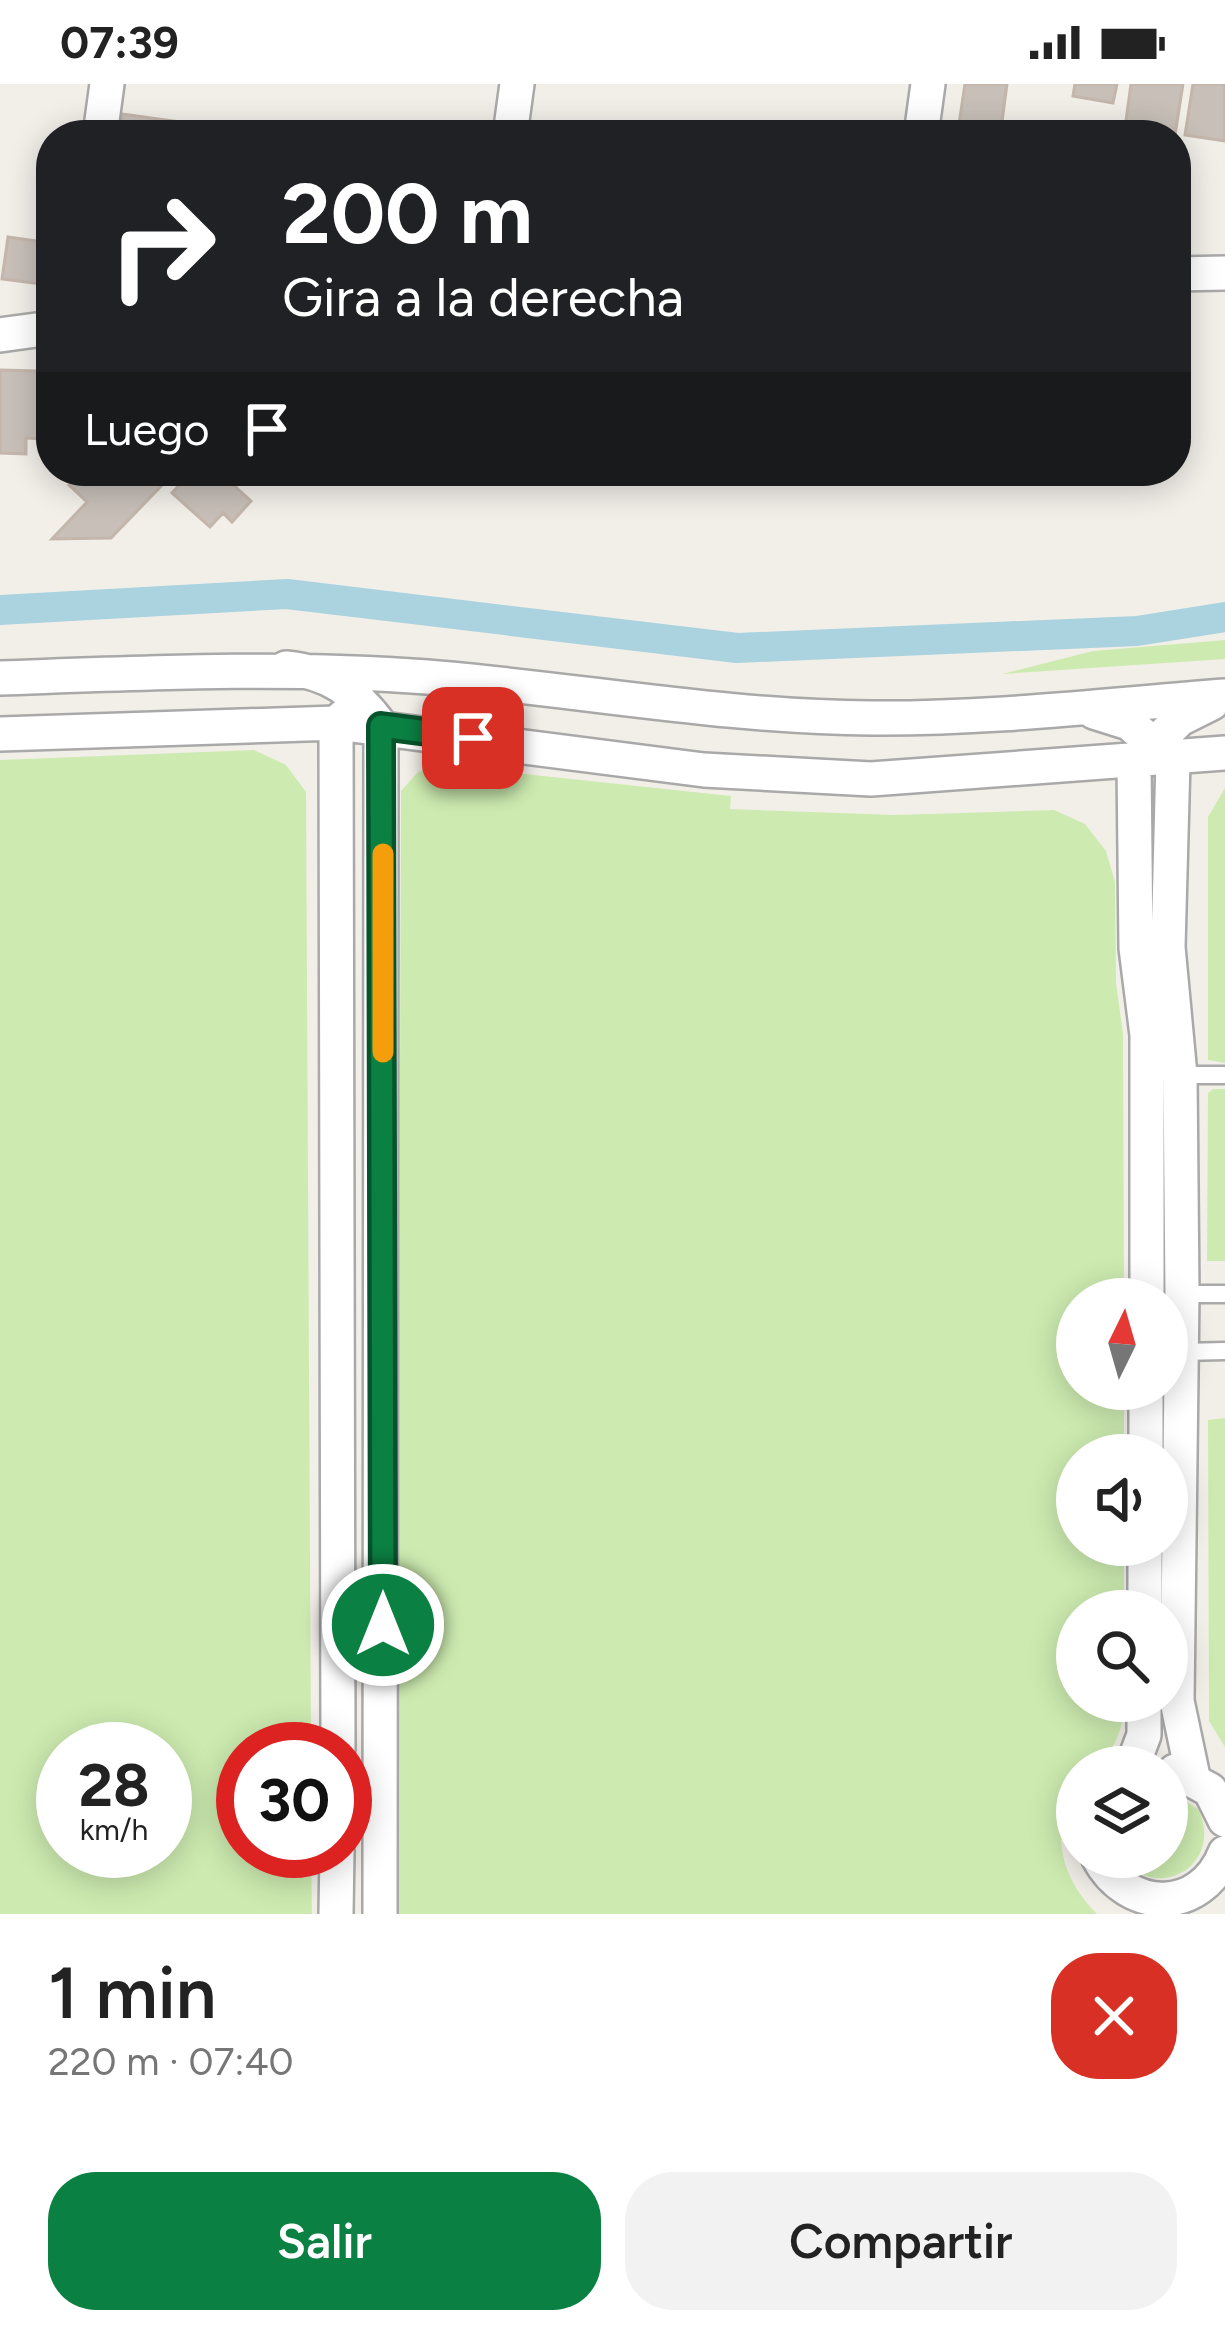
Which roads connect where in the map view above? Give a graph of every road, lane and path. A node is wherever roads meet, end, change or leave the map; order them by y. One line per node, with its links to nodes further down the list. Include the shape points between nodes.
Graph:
1 (107, 84): 4 (street)
2 (517, 84): 5 (street)
3 (928, 84): 6 (street)
4 (102, 120)
5 (512, 120)
6 (923, 120)
7 (1191, 274): 8 (street)
8 (1225, 274)
9 (286, 668): 10 (street); 11 (street); 14 (street, via 327,677)
10 (433, 677): 13 (street, via 728,713 871,718); 14 (street, via 396,684)
11 (0, 678)
12 (1225, 697): 13 (street); 18 (street, via 1180,719)
13 (1070, 709): 18 (street, via 1129,723)
14 (371, 713): 15 (street); 18 (street, via 704,770 871,779); 36 (street)
15 (336, 723): 16 (street); 28 (street)
16 (0, 734)
17 (1225, 753): 18 (street)
18 (1153, 755): 19 (street); 21 (street, via 1136,948 1147,1035)
19 (1180, 1075): 20 (lane); 22 (street)
20 (1225, 1075)
21 (1147, 1278)
22 (1182, 1278)
23 (1188, 1294): 24 (lane)
24 (1225, 1294)
25 (1188, 1352): 26 (lane)
26 (1225, 1352)
27 (1181, 1410): 29 (street)
28 (338, 1722)
29 (1179, 1746)
30 (1188, 1778): 31 (street, via 1210,1790)
31 (1225, 1820)
32 (1225, 1853): 34 (street, via 1205,1886 1165,1902 1123,1891)
33 (336, 1878): 35 (street)
34 (1113, 1878)
35 (335, 1914)
36 (380, 1914)

